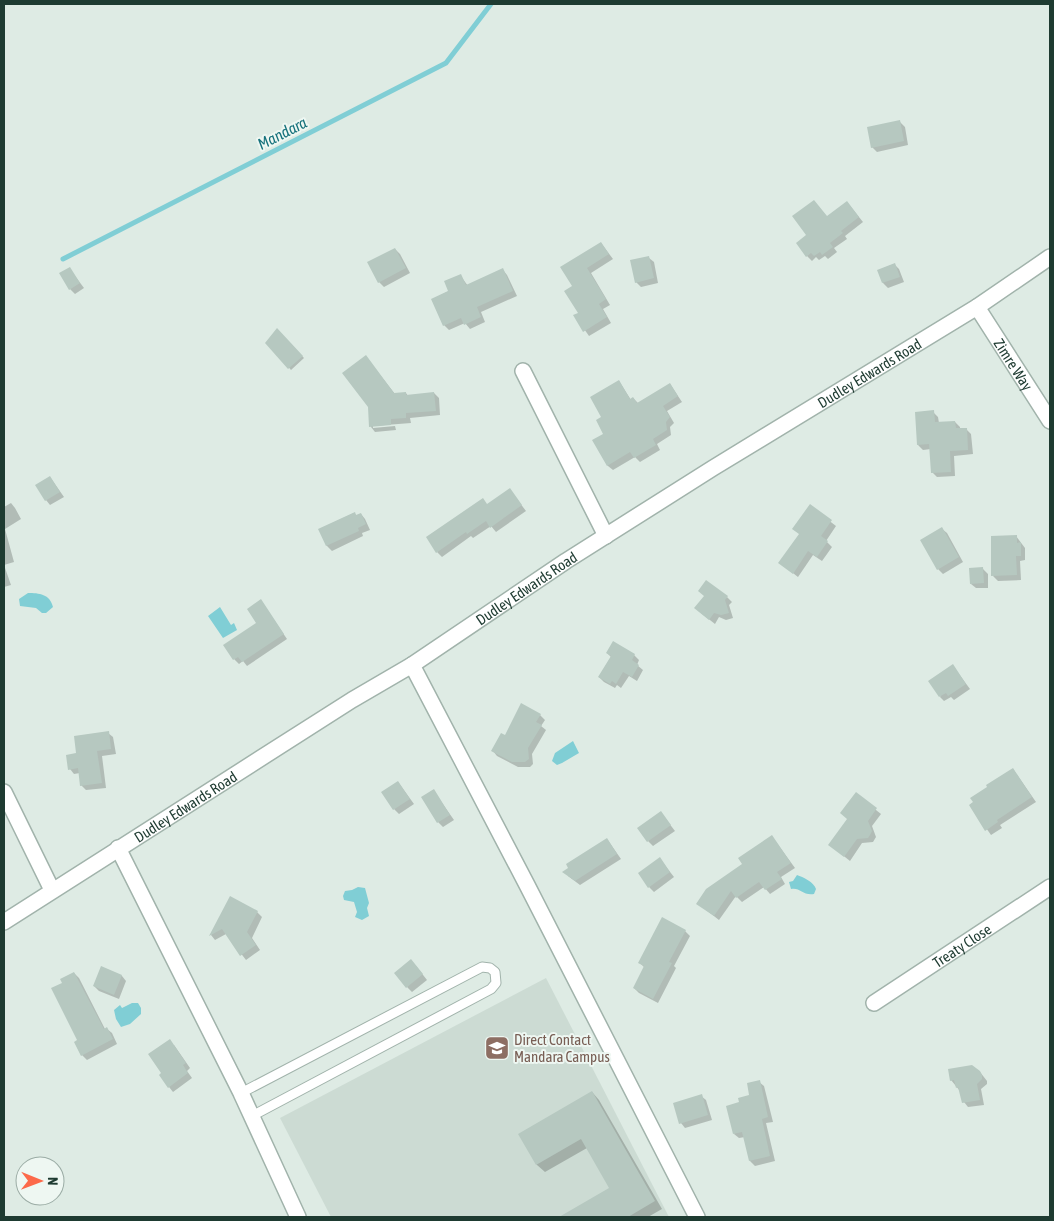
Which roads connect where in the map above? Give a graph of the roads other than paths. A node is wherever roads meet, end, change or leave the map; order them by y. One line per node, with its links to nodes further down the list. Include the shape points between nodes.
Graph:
1 (1050, 257): 2 (street, Dudley Edwards Road)
2 (976, 307): 4 (street, Zimre Way); 5 (street, Dudley Edwards Road)
3 (523, 371): 5 (street)
4 (1050, 421)
5 (606, 536): 6 (street, Dudley Edwards Road)
6 (412, 665): 8 (street, Dudley Edwards Road); 16 (street)
7 (4, 792): 10 (street)
8 (118, 848): 10 (street, Dudley Edwards Road); 13 (street)
9 (1050, 887): 12 (street, Treaty Close)
10 (52, 890): 11 (street, Dudley Edwards Road)
11 (4, 922)
12 (874, 1003)
13 (241, 1093): 14 (street); 14 (lane, via 482,967 490,968 496,975 496,984 491,989)
14 (252, 1116): 15 (street)
15 (298, 1217)
16 (697, 1217)

